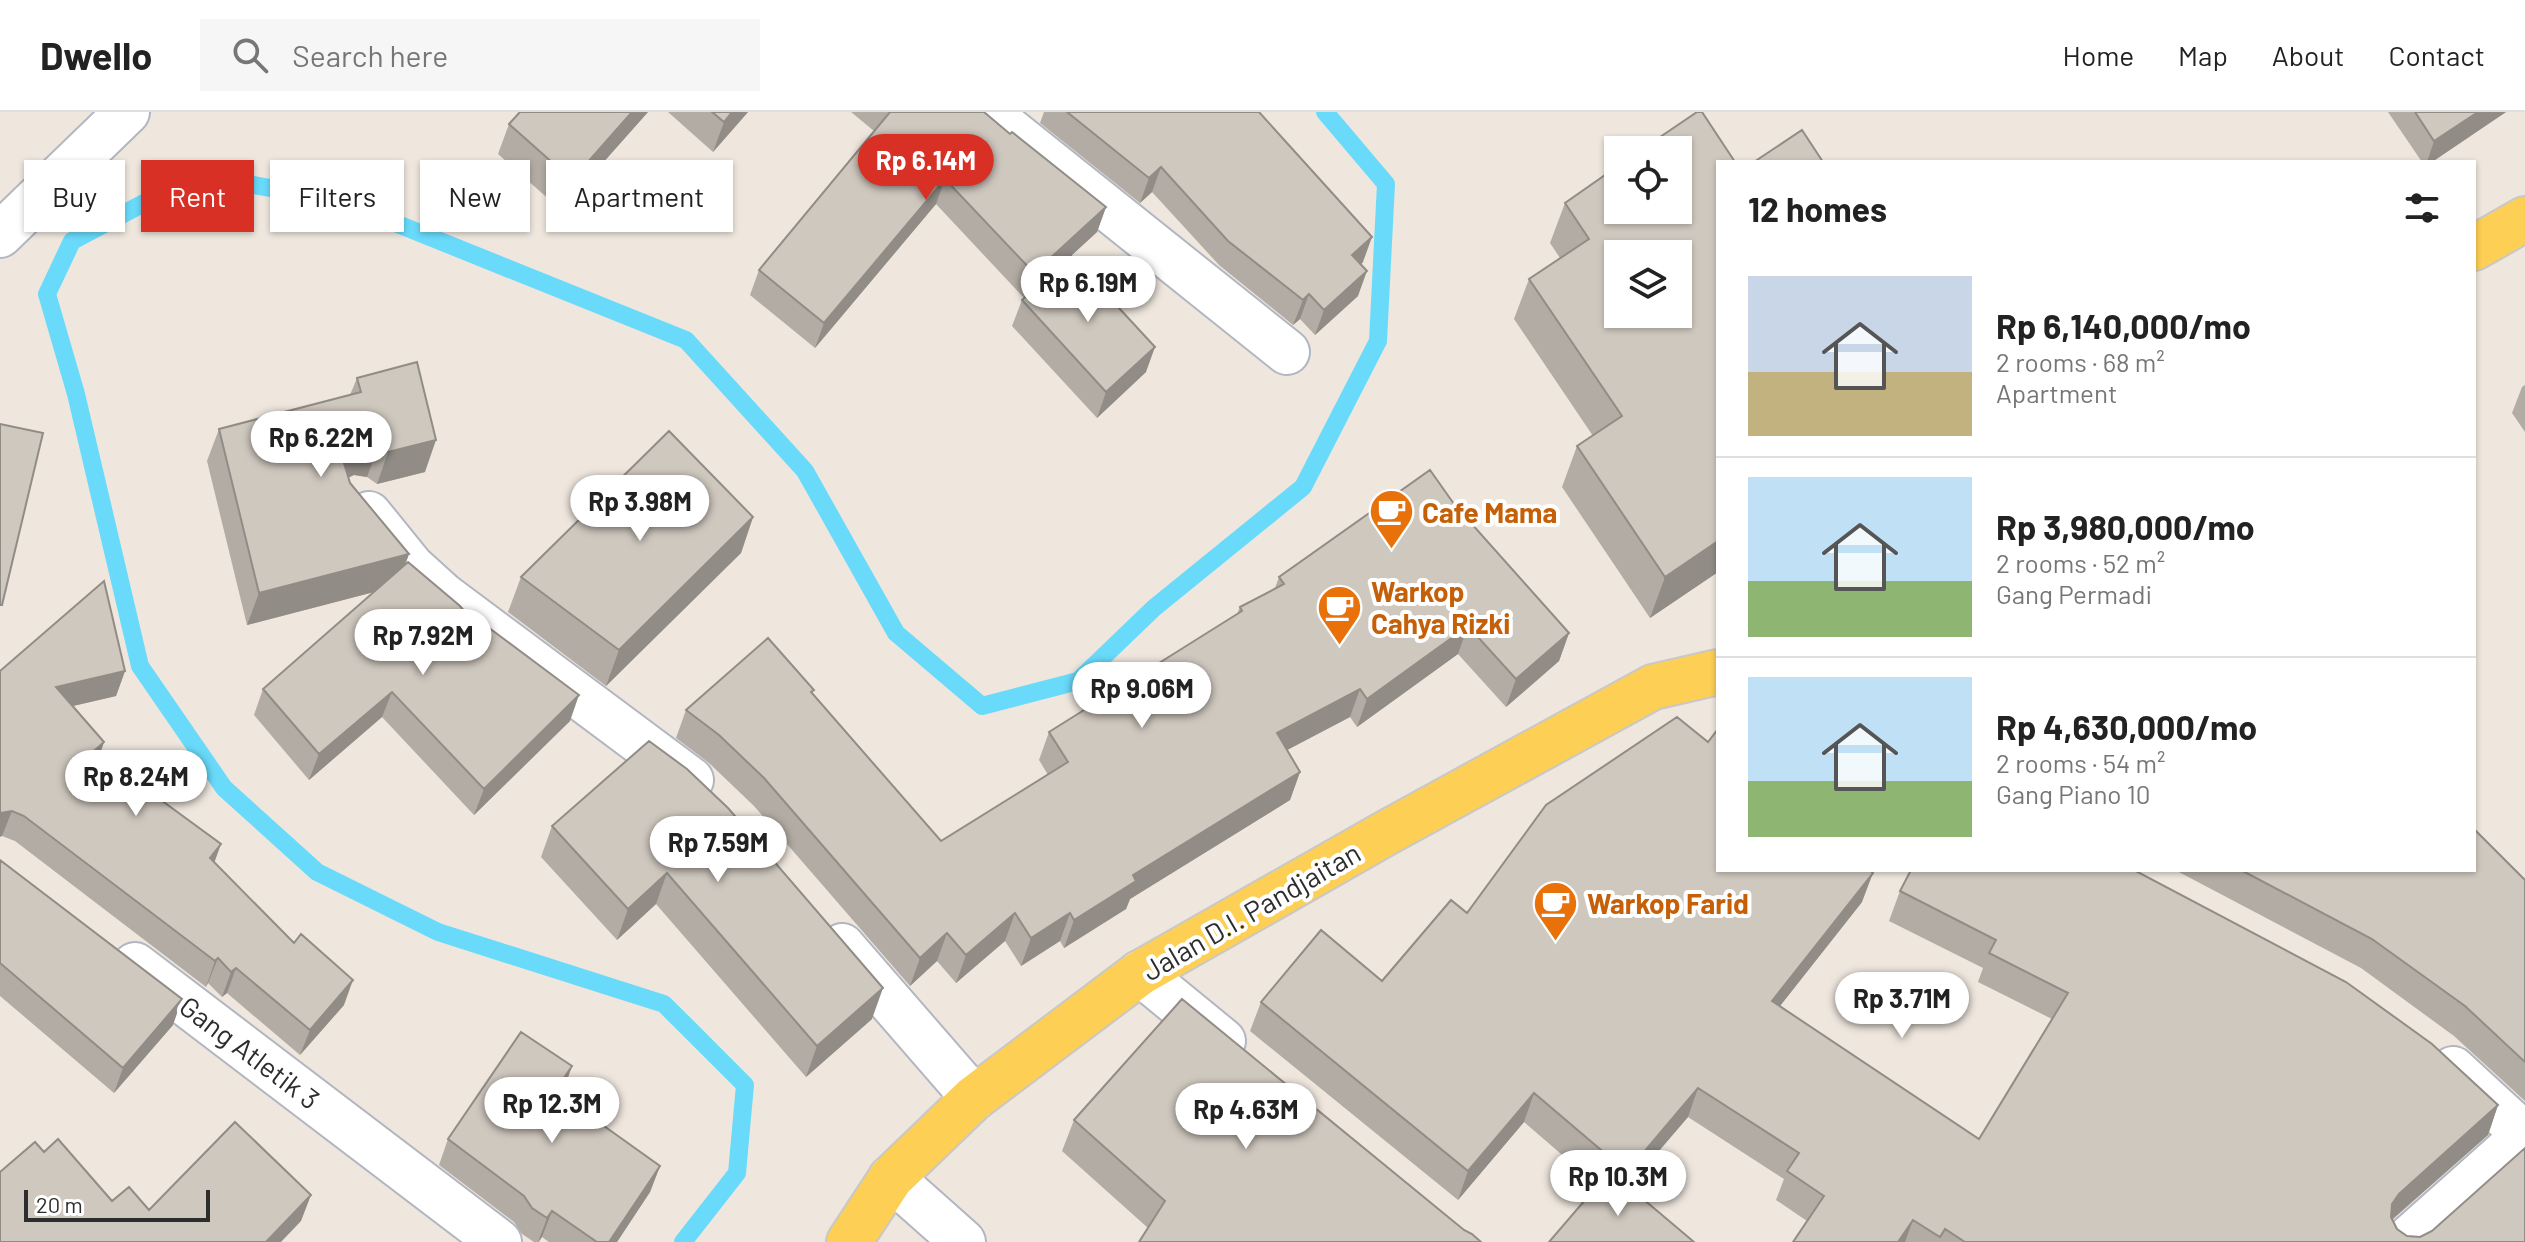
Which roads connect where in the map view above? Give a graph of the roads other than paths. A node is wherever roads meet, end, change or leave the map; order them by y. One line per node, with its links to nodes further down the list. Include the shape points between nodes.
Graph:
1 (127, 112): 4 (street)
2 (987, 112): 6 (street)
3 (2525, 219): 5 (main road)
4 (0, 235)
5 (2476, 247)
6 (1287, 352)
7 (358, 500): 9 (street, via 383,535 444,596 692,781)
8 (1716, 672): 12 (main road, Jalan D.I. Pandjaitan, via 1653,687)
9 (724, 812)
10 (818, 918): 15 (street)
11 (100, 937): 18 (street, Gang Atletik 3)
12 (1140, 973): 14 (street); 15 (main road, Jalan D.I. Pandjaitan)
13 (2424, 1045): 16 (street)
14 (1250, 1063)
15 (974, 1098): 17 (main road, Jalan D.I. Pandjaitan)
16 (2525, 1135): 21 (street)
17 (891, 1178): 19 (main road, Jalan D.I. Pandjaitan); 20 (street)
18 (499, 1242)
19 (849, 1242)
20 (963, 1242)
21 (2405, 1242)

